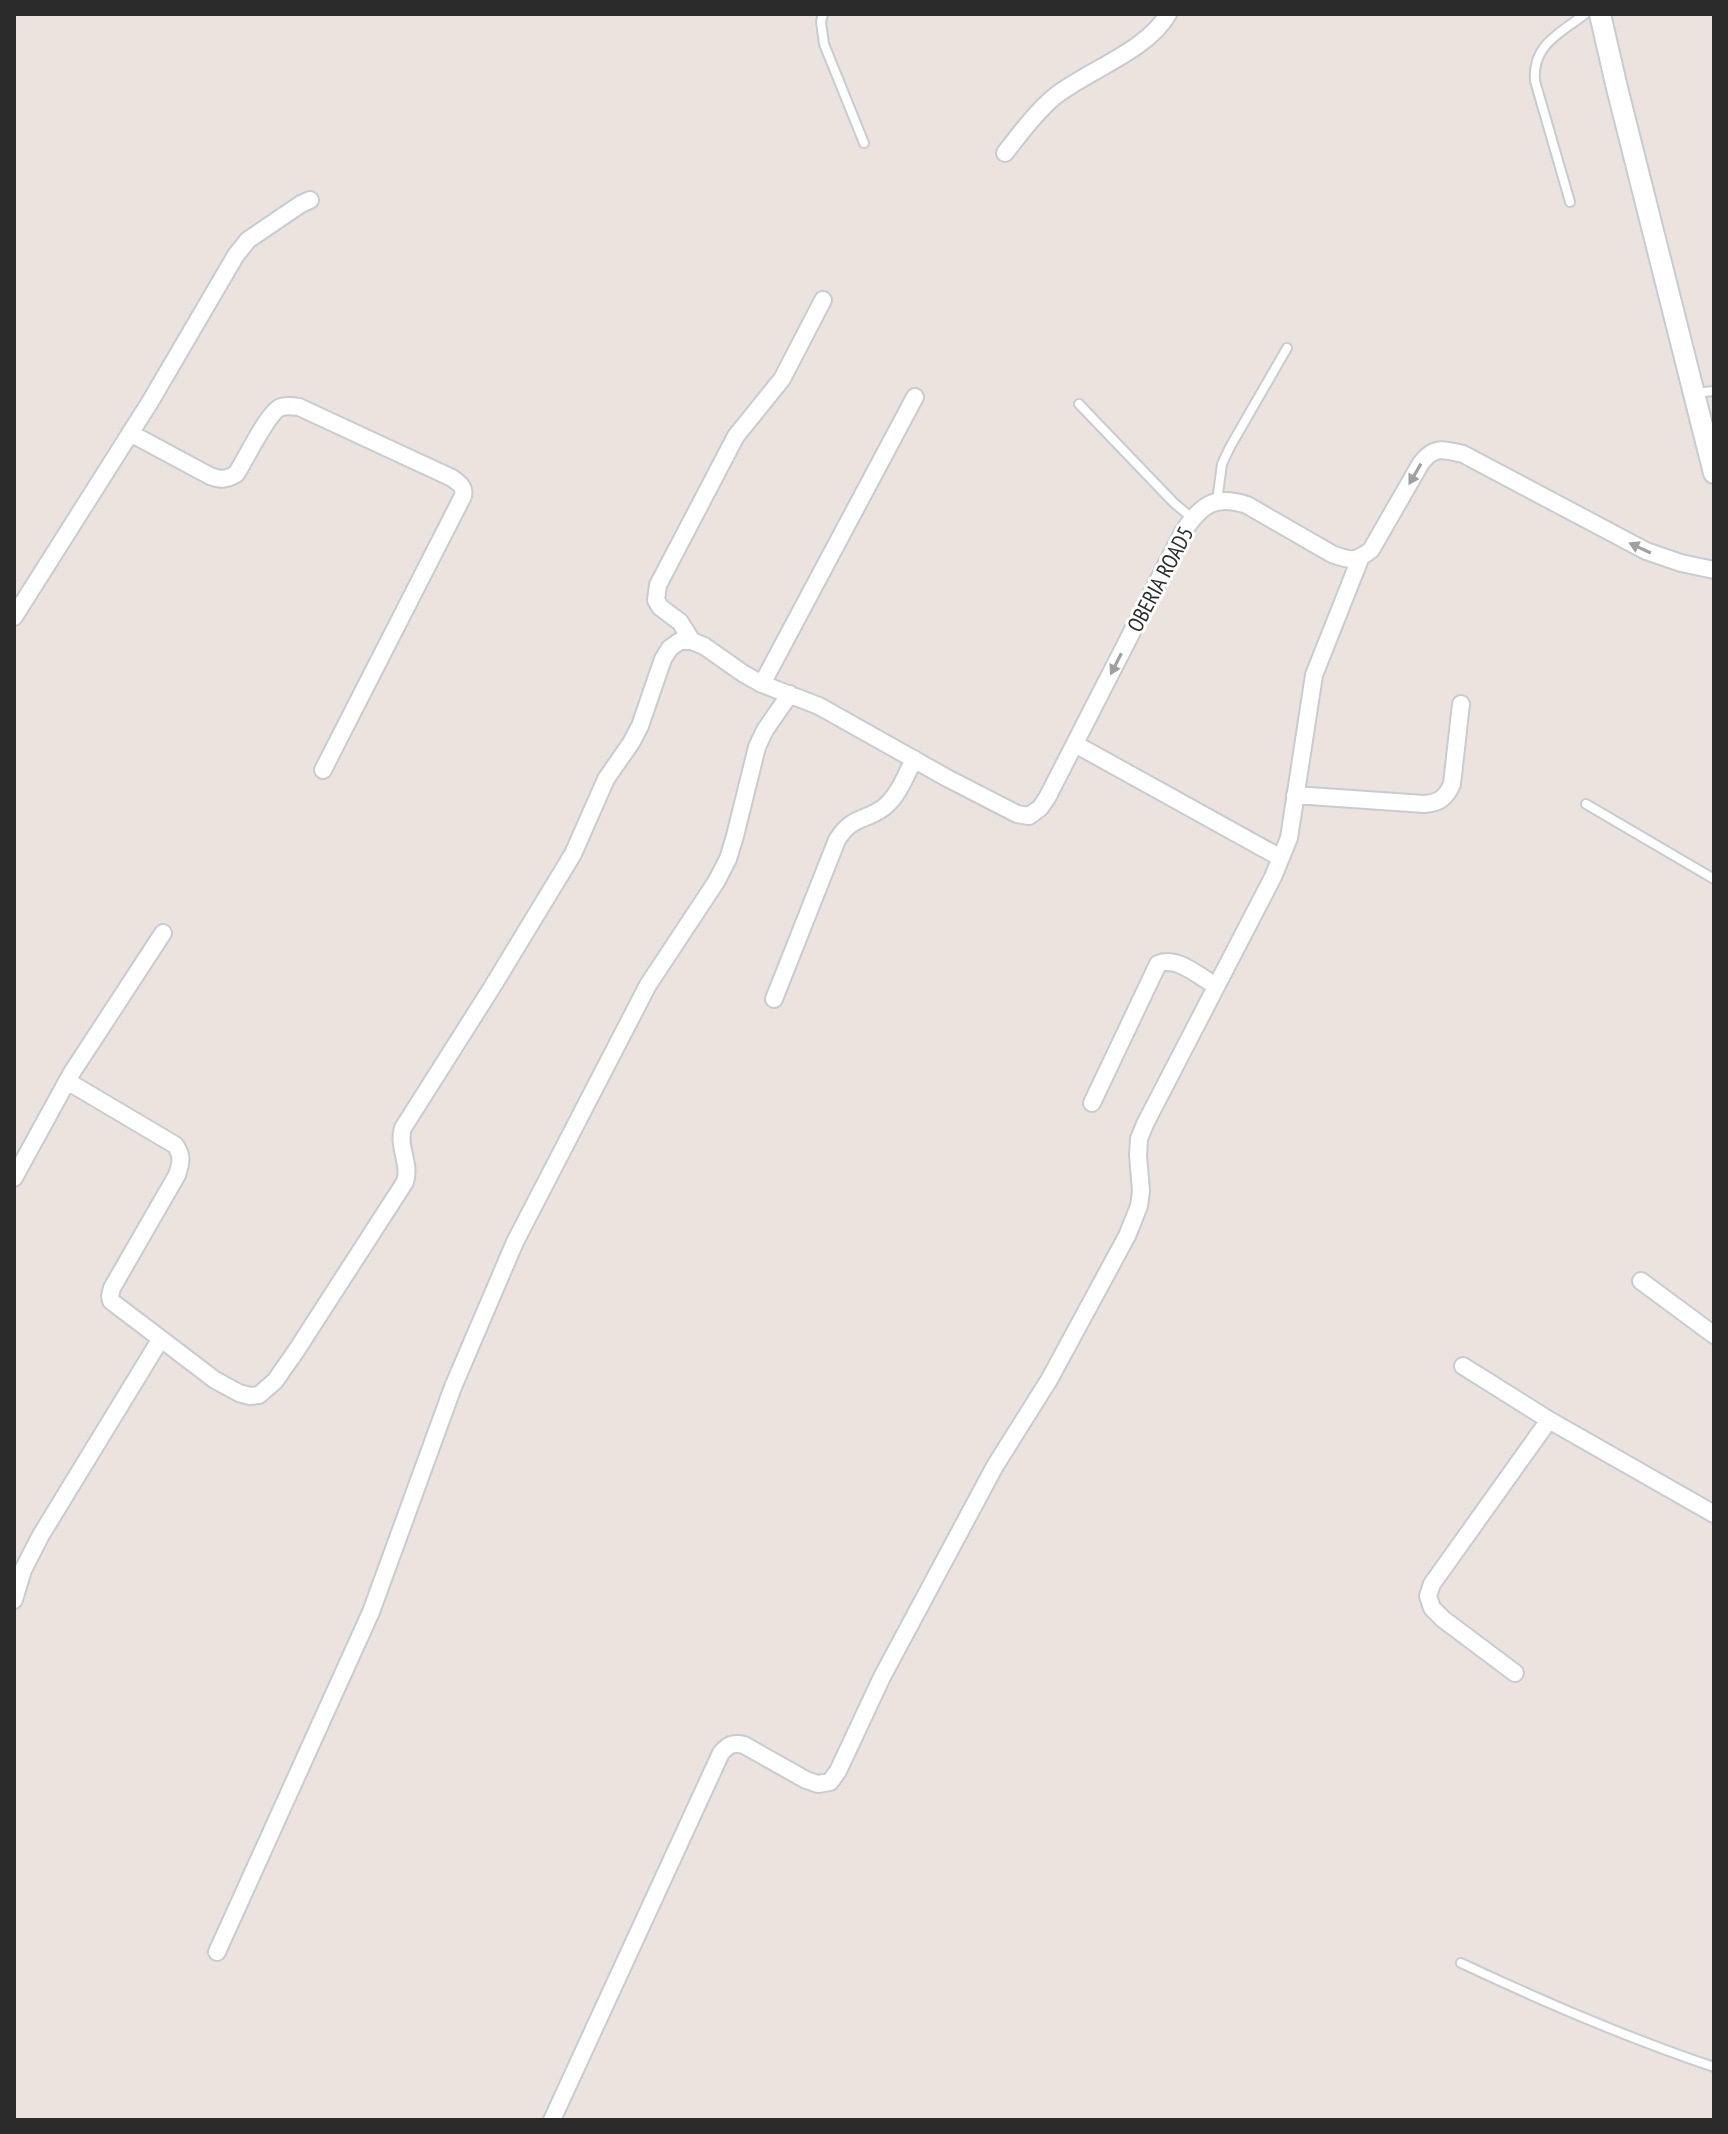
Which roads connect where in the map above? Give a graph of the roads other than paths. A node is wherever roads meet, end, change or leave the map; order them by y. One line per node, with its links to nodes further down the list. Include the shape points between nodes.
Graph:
1 (823, 14): 5 (lane, via 824,44)
2 (1168, 14): 6 (street, via 1153,35 1054,97)
3 (1585, 14): 8 (lane, via 1543,47 1534,68)
4 (1600, 14): 11 (street)
5 (864, 143)
6 (1005, 153)
7 (310, 200): 14 (street, via 260,231 236,255)
8 (1570, 202)
9 (823, 300): 21 (street, via 774,392 736,436 658,585 660,607 680,622)
10 (1287, 348): 16 (lane, via 1222,464)
11 (1704, 392): 15 (street)
12 (915, 397): 22 (street)
13 (1079, 404): 17 (lane)
14 (130, 433): 20 (street); 27 (street, via 210,476 228,479 279,408 299,407 461,484 463,496)
15 (1714, 473)
16 (1217, 501): 17 (street, OBERIA ROAD5); 18 (street, via 1247,505 1332,554)
17 (1192, 518): 25 (street, OBERIA ROAD5, one-way to 25)
18 (1360, 559): 19 (street, one-way to 18, via 1646,551 1463,454 1442,449 1421,463 1371,550); 28 (street, via 1314,675)
19 (1714, 570)
20 (14, 617)
21 (692, 641): 22 (street); 40 (street, via 680,641 663,659 640,726 606,779 573,854 403,1128 405,1182 275,1381 259,1395 239,1393)
22 (762, 684): 23 (street)
23 (790, 694): 26 (street); 46 (street, via 757,747 728,859 648,985 515,1242 453,1387 371,1612)
24 (1461, 704): 28 (street, via 1452,784 1436,803)
25 (1075, 744): 26 (street, OBERIA ROAD5, via 1047,798 1029,816); 30 (street)
26 (914, 759): 34 (street, via 891,801 852,822 837,840)
27 (323, 770)
28 (1295, 795): 30 (street)
29 (1586, 804): 31 (lane)
30 (1281, 858): 33 (street)
31 (1714, 879)
32 (163, 933): 35 (street)
33 (1216, 986): 36 (street, via 1174,962 1158,964); 49 (street, via 1139,1139 1141,1191 1127,1236 1049,1380 995,1466 838,1771 830,1782 818,1784 744,1745 735,1743 721,1753)
34 (774, 999)
35 (67, 1081): 37 (street); 40 (street, via 180,1152 177,1175 110,1296)
36 (1092, 1103)
37 (14, 1178)
38 (1641, 1281): 39 (street)
39 (1714, 1335)
40 (160, 1340): 44 (street, via 41,1535)
41 (1463, 1366): 42 (street)
42 (1549, 1420): 43 (street); 45 (street, via 1428,1596 1443,1619)
43 (1714, 1514)
44 (14, 1600)
45 (1515, 1673)
46 (217, 1952)
47 (1461, 1963): 48 (lane, via 1586,2020)
48 (1714, 2067)
49 (552, 2120)

